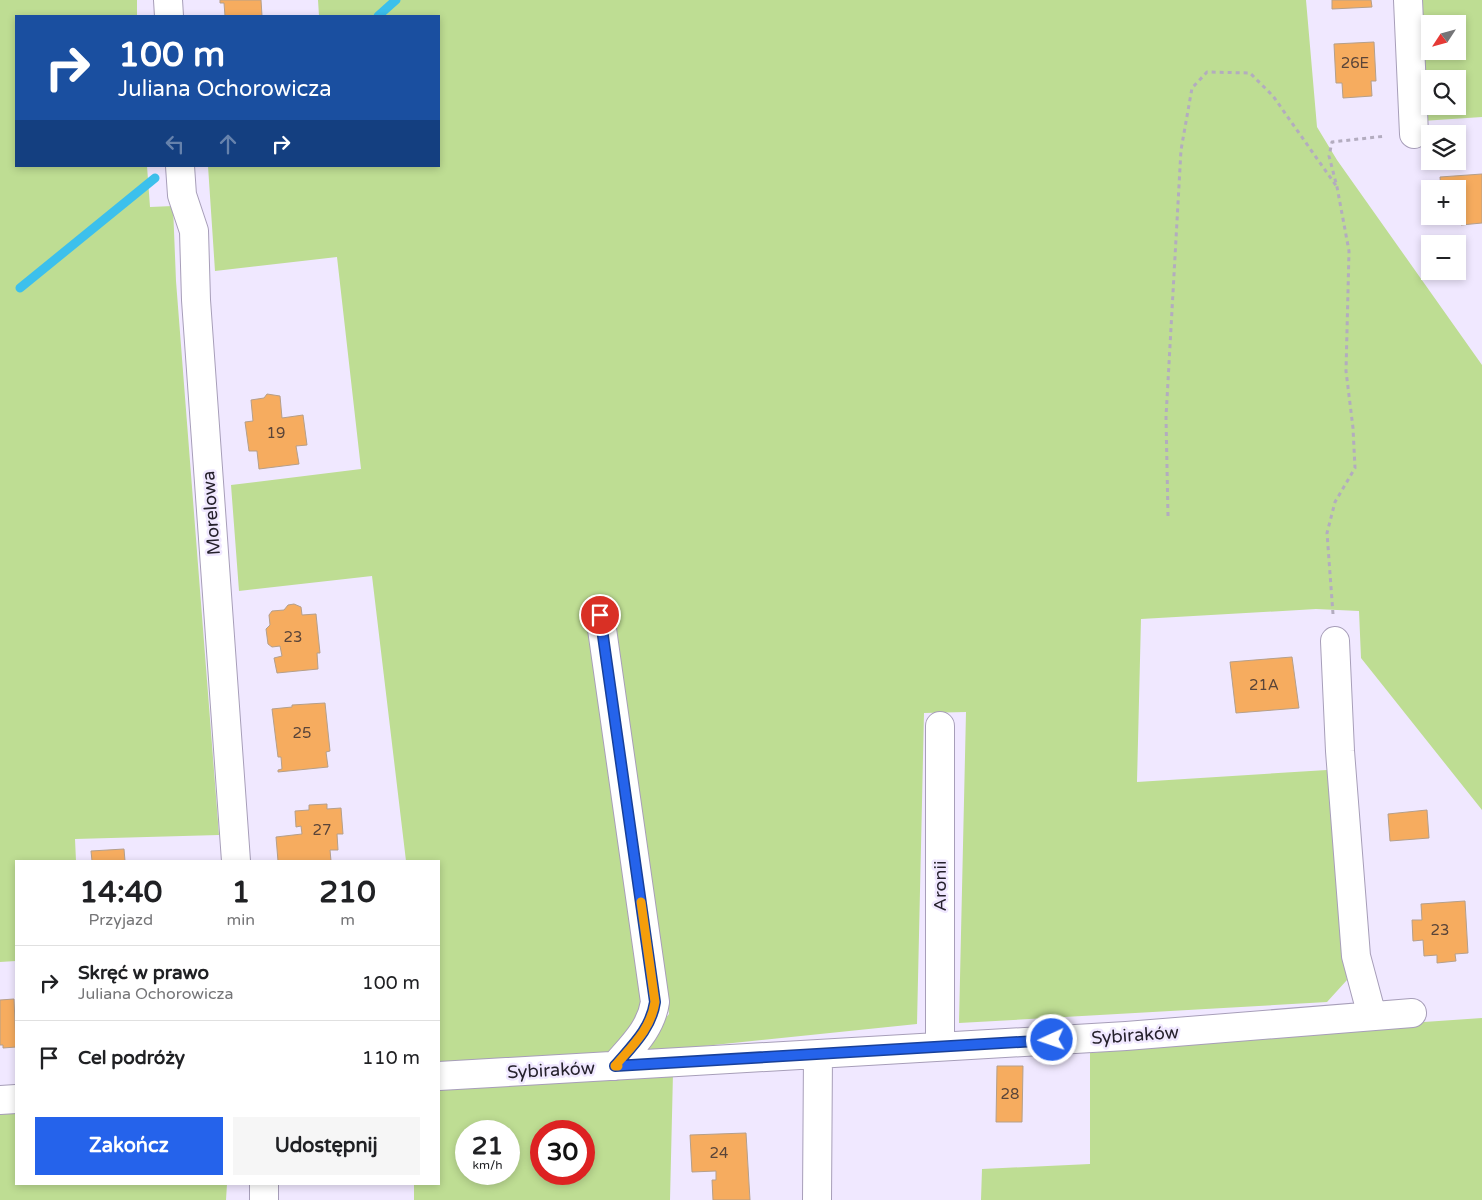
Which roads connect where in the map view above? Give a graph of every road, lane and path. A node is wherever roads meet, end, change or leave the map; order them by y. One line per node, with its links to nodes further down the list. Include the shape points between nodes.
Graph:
1 (168, 0): 3 (street)
2 (1408, 0): 4 (street)
3 (169, 15)
4 (1414, 134): 6 (path, via 1332,142 1329,156)
5 (180, 167): 11 (street, Morelowa, via 182,195 194,232)
6 (1337, 187): 7 (path, via 1273,96 1250,73 1207,72 1192,88 1180,160 1166,417); 9 (path, via 1349,251 1346,371 1355,468 1335,502 1327,533)
7 (1168, 516)
8 (600, 615): 16 (street, via 655,1002 643,1033)
9 (1335, 641): 13 (street, via 1356,956)
10 (940, 726): 14 (street, Aronii)
11 (236, 860)
12 (1412, 1013): 13 (street, Sybiraków)
13 (1372, 1016): 14 (street, Sybiraków, via 1126,1036)
14 (940, 1046): 15 (street, Sybiraków)
15 (818, 1054): 16 (street, Sybiraków); 22 (street)
16 (615, 1066): 17 (street, Sybiraków)
17 (440, 1076)
18 (15, 1099): 19 (street)
19 (0, 1100)
20 (264, 1185): 21 (street)
21 (264, 1200)
22 (817, 1200)

